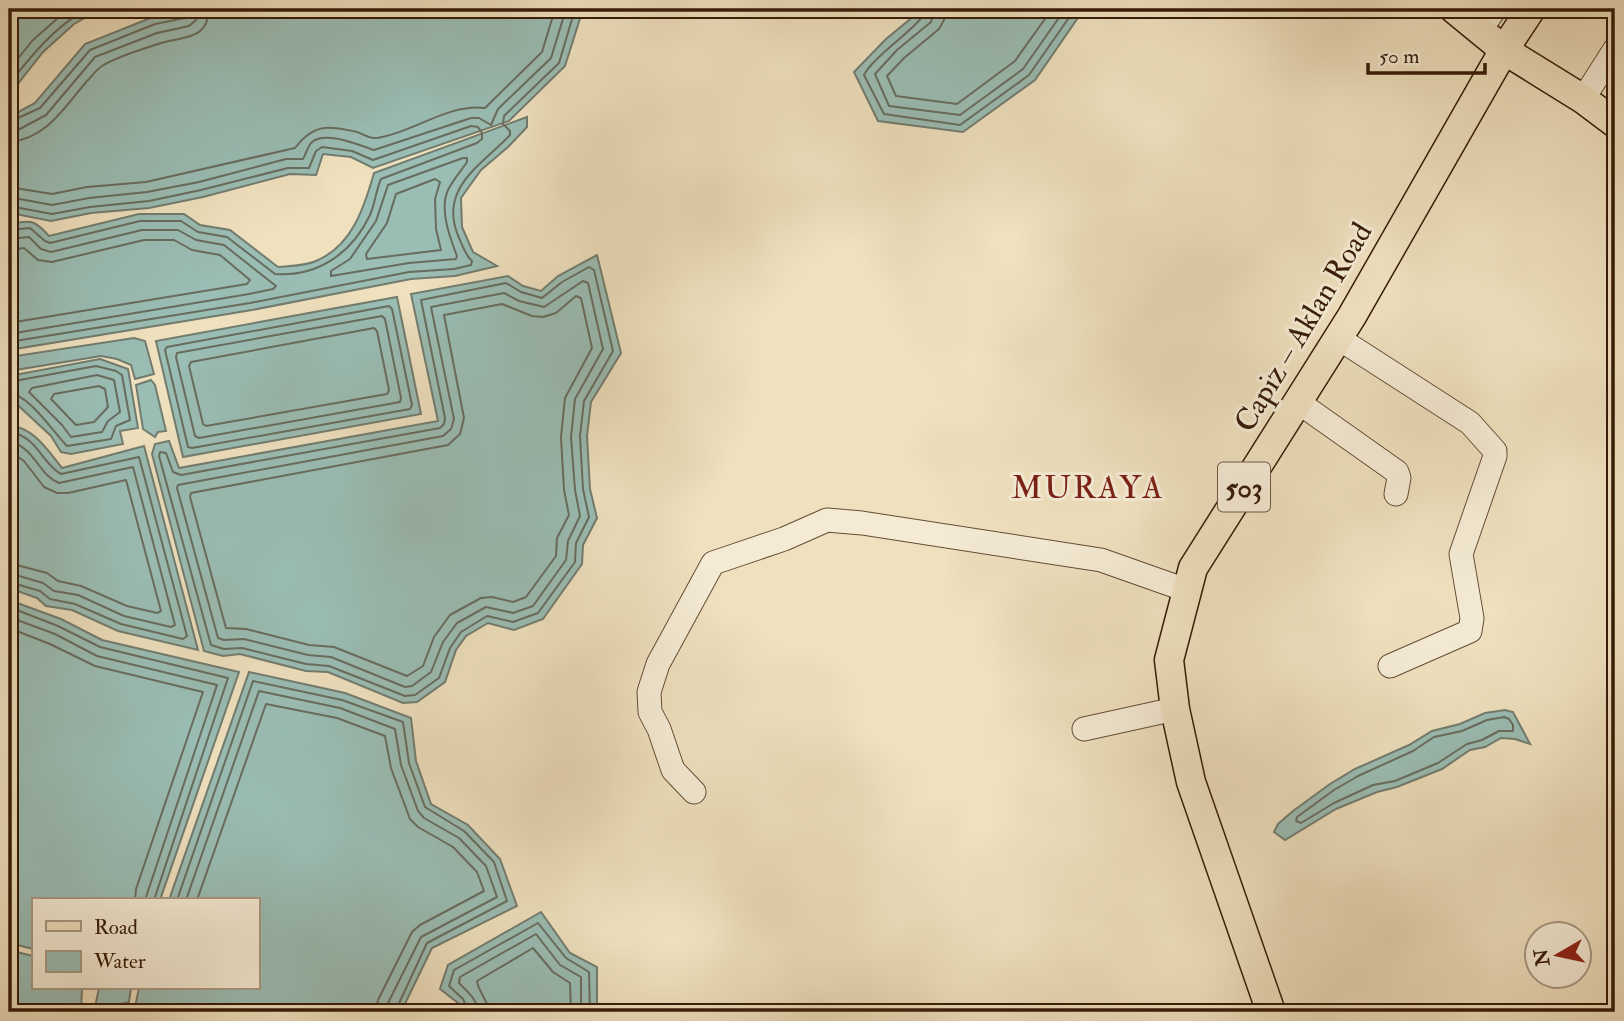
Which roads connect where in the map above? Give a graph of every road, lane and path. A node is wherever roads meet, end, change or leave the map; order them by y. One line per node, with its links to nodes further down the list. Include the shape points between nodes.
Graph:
1 (1454, 9): 3 (main road)
2 (1531, 9): 5 (main road, Capiz – Aklan Road / 503)
3 (1488, 19): 5 (main road)
4 (1615, 49): 6 (street)
5 (1504, 50): 6 (main road); 8 (main road, Capiz – Aklan Road / 503)
6 (1583, 99): 7 (main road)
7 (1615, 123)
8 (1338, 338): 9 (main road, Capiz – Aklan Road / 503); 12 (street, via 1469,422 1495,451 1461,554 1470,631)
9 (1298, 402): 10 (street, via 1397,472); 11 (main road, Capiz – Aklan Road / 503, via 1193,568)
10 (1396, 494)
11 (1186, 590): 13 (main road, Capiz – Aklan Road / 503, via 1169,660); 15 (street, via 1101,560 827,520 713,563 658,664 649,692 650,712 673,770)
12 (1390, 666)
13 (1175, 709): 14 (street); 16 (main road, Capiz – Aklan Road / 503, via 1191,782)
14 (1084, 729)
15 (694, 792)
16 (1271, 1012)

